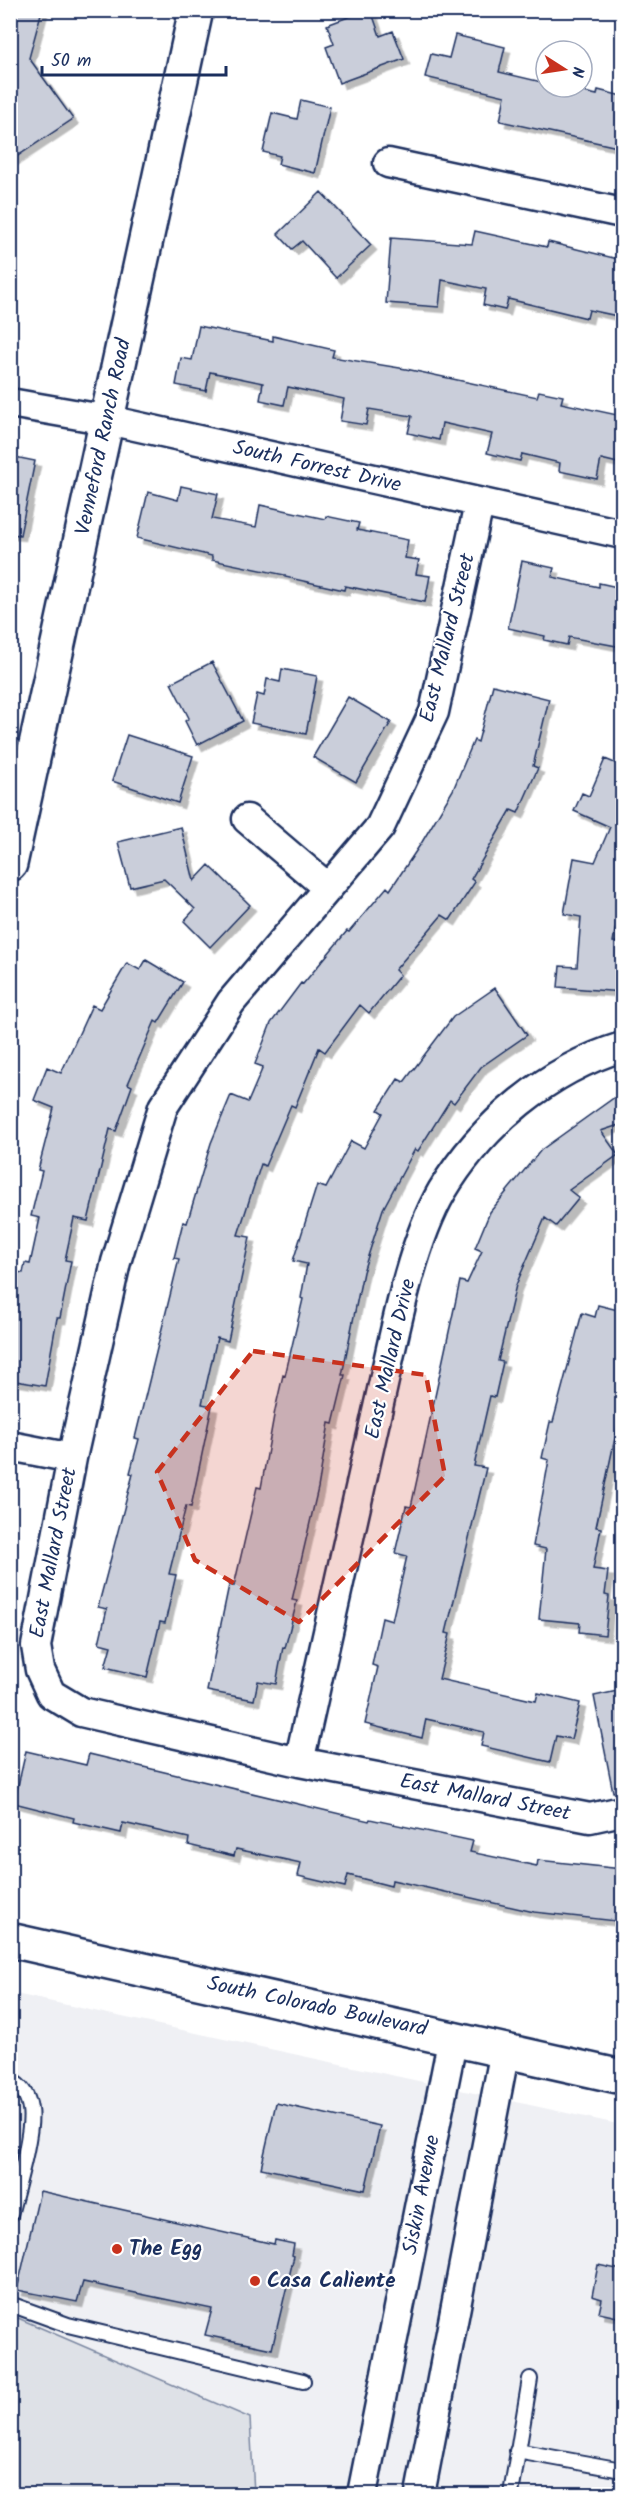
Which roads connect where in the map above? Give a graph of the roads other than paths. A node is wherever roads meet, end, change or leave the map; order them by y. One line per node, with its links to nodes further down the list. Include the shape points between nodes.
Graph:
1 (196, 10): 5 (street, Venneford Ranch Road)
2 (388, 163): 3 (street)
3 (622, 213)
4 (10, 403): 5 (street, South Forrest Drive)
5 (108, 420): 6 (street, South Forrest Drive); 9 (street, Venneford Ranch Road)
6 (479, 504): 7 (street, South Forrest Drive); 10 (street, East Mallard Street, via 434,712 380,827)
7 (622, 534)
8 (247, 819): 10 (street)
9 (10, 864)
10 (328, 888): 13 (street, East Mallard Street, via 231,1002 163,1107 116,1262)
11 (622, 1047): 14 (street, East Mallard Drive, via 550,1078 483,1135 442,1191 417,1248 396,1327)
12 (10, 1446): 13 (street)
13 (72, 1458): 14 (street, East Mallard Street, via 36,1646 40,1670 51,1695 81,1712)
14 (299, 1762): 15 (street, East Mallard Street, via 590,1818)
15 (622, 1811)
16 (10, 1940): 17 (street, South Colorado Boulevard)
17 (453, 2037): 18 (street, South Colorado Boulevard); 27 (street, Siskin Avenue)
18 (505, 2050): 19 (street, South Colorado Boulevard); 28 (street)
19 (622, 2076)
20 (10, 2080): 21 (lane, via 24,2091 31,2111)
21 (10, 2216)
22 (10, 2304): 24 (lane, via 68,2325)
23 (530, 2379): 25 (lane)
24 (303, 2381)
25 (517, 2451): 26 (lane); 29 (lane)
26 (622, 2470)
27 (362, 2494)
28 (420, 2494)
29 (511, 2494)

